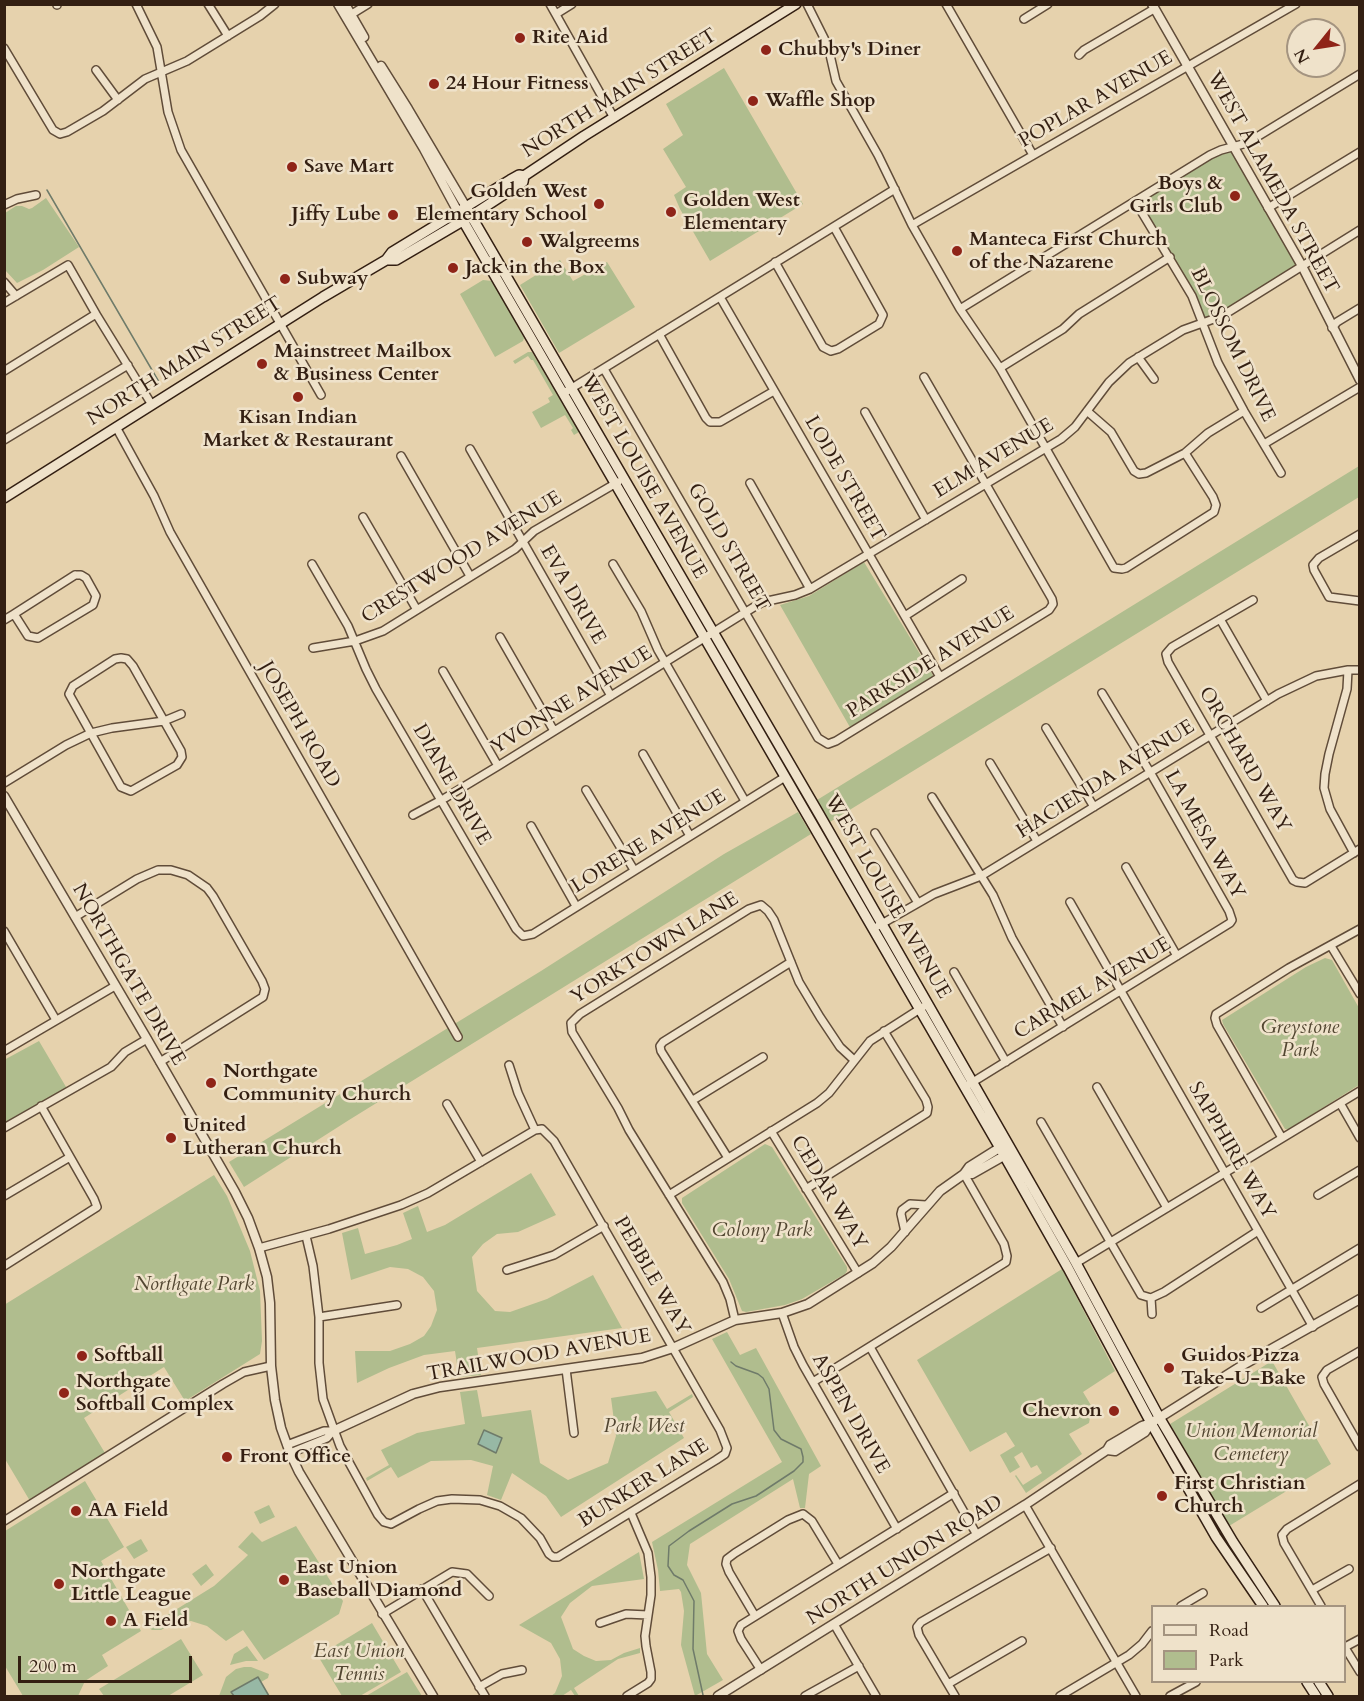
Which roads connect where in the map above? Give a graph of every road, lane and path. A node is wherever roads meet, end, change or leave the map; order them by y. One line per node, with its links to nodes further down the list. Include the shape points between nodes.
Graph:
1 (136, 4): 23 (street, via 153,36)
2 (208, 4): 18 (street)
3 (275, 4): 18 (street)
4 (338, 4): 16 (street)
5 (345, 4): 16 (street)
6 (368, 4): 16 (street)
7 (550, 4): 15 (street)
8 (572, 4): 15 (street)
9 (796, 4): 26 (main road, NORTH MAIN STREET)
10 (807, 4): 31 (street, via 828,46 836,81)
11 (946, 4): 29 (street)
12 (1048, 4): 17 (street)
13 (1296, 4): 21 (street, POPLAR AVENUE)
14 (1153, 7): 20 (street); 21 (street, WEST ALAMEDA STREET)
15 (556, 15): 26 (street)
16 (348, 16): 36 (street)
17 (1024, 19)
18 (228, 36): 23 (street)
19 (4, 48): 25 (street, via 53,130 60,134)
20 (1079, 55)
21 (1188, 67): 27 (street, WEST ALAMEDA STREET); 29 (street, POPLAR AVENUE)
22 (96, 70): 25 (street)
23 (162, 72): 25 (street); 53 (street, via 168,112 181,150)
24 (1359, 74): 27 (street, via 1246,143)
25 (118, 100)
26 (614, 118): 30 (main road, NORTH MAIN STREET)
27 (1233, 147): 33 (street, via 1210,155); 35 (street, WEST ALAMEDA STREET)
28 (1359, 152): 35 (street)
29 (1033, 155): 38 (street, POPLAR AVENUE)
30 (524, 176): 36 (main road, NORTH MAIN STREET, via 519,175); 37 (main road, NORTH MAIN STREET, via 523,182)
31 (895, 189): 38 (street); 39 (street)
32 (36, 195): 34 (street)
33 (1135, 201): 41 (street, BLOSSOM DRIVE); 50 (street)
34 (4, 205)
35 (1268, 208): 44 (street, WEST ALAMEDA STREET)
36 (462, 209): 37 (main road, WEST LOUISE AVENUE); 42 (main road, NORTH MAIN STREET, via 392,252)
37 (468, 219): 42 (main road, NORTH MAIN STREET, via 396,260); 65 (main road, WEST LOUISE AVENUE)
38 (912, 225): 50 (street)
39 (834, 227): 43 (street); 43 (street, via 883,315 879,324 838,349 824,347)
40 (1359, 230): 44 (street, ELM AVENUE)
41 (1170, 257): 52 (street, BLOSSOM DRIVE); 58 (street)
42 (386, 260): 53 (main road, NORTH MAIN STREET)
43 (775, 262): 47 (street)
44 (1302, 266): 52 (street, ELM AVENUE, via 1222,316); 54 (street, WEST ALAMEDA STREET)
45 (4, 282): 46 (street)
46 (16, 296): 48 (street); 51 (street, via 68,265)
47 (720, 297): 55 (street); 66 (street, LODE STREET)
48 (4, 303)
49 (1359, 308): 54 (street)
50 (960, 309): 58 (street)
51 (96, 314): 57 (street); 60 (street)
52 (1203, 322): 56 (street, ELM AVENUE); 70 (street, BLOSSOM DRIVE, via 1218,363)
53 (281, 324): 67 (street); 68 (main road, NORTH MAIN STREET)
54 (1332, 327): 63 (street, WEST ALAMEDA STREET)
55 (659, 334): 59 (street); 66 (street, via 705,418 711,422 720,422)
56 (1138, 357): 62 (street); 69 (street, ELM AVENUE, via 1117,373)
57 (128, 365): 68 (street); 73 (street)
58 (1000, 368): 75 (street)
59 (604, 369): 65 (street); 97 (street, GOLD STREET)
60 (4, 371)
61 (924, 377): 82 (street)
62 (1154, 379)
63 (1359, 380)
64 (1359, 387): 74 (street)
65 (567, 391): 80 (main road, WEST LOUISE AVENUE)
66 (774, 391): 88 (street, LODE STREET)
67 (321, 395)
68 (152, 405): 72 (main road, NORTH MAIN STREET)
69 (1087, 411): 75 (street, ELM AVENUE, via 1066,436); 77 (street, via 1112,432 1139,474)
70 (1244, 411): 74 (street, BLOSSOM DRIVE); 77 (street, via 1208,432)
71 (865, 412): 85 (street)
72 (116, 427): 83 (main road, NORTH MAIN STREET); 162 (street, JOSEPH ROAD, via 170,532)
73 (4, 440)
74 (1264, 444): 79 (street, BLOSSOM DRIVE)
75 (1045, 448): 77 (street, via 1117,569 1126,568 1210,516 1216,508); 82 (street, ELM AVENUE)
76 (470, 449): 87 (street, EVA DRIVE)
77 (1185, 453)
78 (401, 456): 91 (street)
79 (1281, 473)
80 (619, 481): 87 (street, CRESTWOOD AVENUE); 102 (main road, WEST LOUISE AVENUE)
81 (750, 483): 93 (street)
82 (985, 483): 85 (street, ELM AVENUE); 110 (street, PARKSIDE AVENUE, via 1053,604)
83 (4, 498)
84 (363, 517): 96 (street)
85 (926, 520): 88 (street, ELM AVENUE)
86 (1359, 534): 95 (street, via 1313,565 1329,597)
87 (522, 542): 91 (street, CRESTWOOD AVENUE); 112 (street, EVA DRIVE)
88 (869, 555): 93 (street, ELM AVENUE); 99 (street, LODE STREET)
89 (312, 564): 104 (street, DIANE DRIVE)
90 (613, 564): 106 (street)
91 (470, 576): 96 (street, CRESTWOOD AVENUE)
92 (962, 579): 99 (street)
93 (810, 589): 97 (street, ELM AVENUE, via 763,602)
94 (1253, 600): 100 (street)
95 (1359, 601)
96 (417, 610): 104 (street, CRESTWOOD AVENUE, via 382,631)
97 (746, 612): 102 (street, YVONNE AVENUE); 120 (street, GOLD STREET)
98 (14, 614): 98 (street, via 26,634 38,638 93,605 96,596 86,578 75,575); 101 (street)
99 (905, 616): 110 (street, LODE STREET)
100 (1220, 619): 113 (street); 119 (street, ORCHARD WAY, via 1166,654)
101 (4, 620)
102 (709, 635): 106 (street, YVONNE AVENUE); 125 (main road, WEST LOUISE AVENUE); 147 (main road, WEST LOUISE AVENUE)
103 (500, 636): 117 (street)
104 (355, 641): 105 (street, CRESTWOOD AVENUE); 130 (street, DIANE DRIVE, via 371,679)
105 (313, 648)
106 (665, 663): 112 (street, YVONNE AVENUE); 131 (street)
107 (442, 670): 123 (street)
108 (1348, 670): 109 (street, HACIENDA AVENUE); 113 (street, HACIENDA AVENUE, via 1303,681); 138 (street, via 1324,788 1330,809)
109 (1359, 670)
110 (940, 677): 120 (street, PARKSIDE AVENUE, via 836,741)
111 (1102, 693): 124 (street, LA MESA WAY)
112 (611, 696): 117 (street, YVONNE AVENUE)
113 (1267, 700): 119 (street, HACIENDA AVENUE)
114 (182, 714): 115 (street)
115 (164, 721): 118 (street); 118 (street, via 181,751 181,760 131,791 121,788); 118 (street, via 130,662 115,659 70,689 70,699)
116 (1046, 728): 132 (street)
117 (554, 731): 123 (street, YVONNE AVENUE)
118 (91, 734): 126 (street)
119 (1210, 735): 124 (street, HACIENDA AVENUE); 138 (street, ORCHARD WAY, via 1297,882 1305,883)
120 (824, 743)
121 (643, 754): 136 (street)
122 (990, 763): 137 (street)
123 (498, 766): 130 (street, YVONNE AVENUE)
124 (1150, 772): 132 (street, HACIENDA AVENUE); 145 (street, LA MESA WAY)
125 (785, 777): 131 (street, LORENE AVENUE); 147 (main road, WEST LOUISE AVENUE)
126 (4, 783)
127 (586, 789): 140 (street)
128 (4, 796): 146 (street, NORTHGATE DRIVE)
129 (932, 797): 141 (street)
130 (440, 800): 133 (street, YVONNE AVENUE); 150 (street, DIANE DRIVE, via 516,929 523,936)
131 (745, 801): 136 (street, LORENE AVENUE)
132 (1094, 807): 137 (street, HACIENDA AVENUE)
133 (413, 815)
134 (531, 826): 144 (street)
135 (875, 832): 143 (street)
136 (690, 836): 140 (street, LORENE AVENUE)
137 (1037, 841): 141 (street, HACIENDA AVENUE)
138 (1357, 851)
139 (1126, 867): 152 (street)
140 (634, 870): 144 (street, LORENE AVENUE)
141 (981, 876): 143 (street, HACIENDA AVENUE); 160 (street)
142 (1070, 902): 156 (street, SAPPHIRE WAY)
143 (918, 903): 147 (street, HACIENDA AVENUE)
144 (576, 906): 150 (street, LORENE AVENUE)
145 (1230, 915): 152 (street, CARMEL AVENUE, via 1230,924 1224,929)
146 (75, 917): 155 (street, NORTHGATE DRIVE); 167 (street, via 149,873 171,870 188,875 213,896 265,992 257,1003)
147 (877, 927): 158 (main road, WEST LOUISE AVENUE)
148 (1359, 929): 151 (street)
149 (4, 931): 159 (street)
150 (530, 935)
151 (1331, 946): 157 (street); 181 (street, via 1219,1010 1215,1016)
152 (1177, 956): 156 (street, CARMEL AVENUE)
153 (791, 962): 166 (street, via 826,1028); 173 (street, via 660,1046); 191 (street, YORKTOWN LANE, via 768,911 758,905 573,1019 572,1032)
154 (954, 972): 168 (street)
155 (115, 986): 159 (street); 163 (street, NORTHGATE DRIVE)
156 (1121, 992): 160 (street, CARMEL AVENUE); 188 (street, SAPPHIRE WAY)
157 (1359, 994)
158 (924, 1006): 161 (street); 170 (main road, WEST LOUISE AVENUE)
159 (56, 1020): 164 (street)
160 (1064, 1026): 168 (street, CARMEL AVENUE)
161 (884, 1031): 166 (street); 190 (street, via 926,1100 927,1113)
162 (458, 1037)
163 (147, 1039): 167 (street, NORTHGATE DRIVE); 176 (street, via 125,1052 111,1067)
164 (4, 1051)
165 (763, 1057): 173 (street)
166 (854, 1060): 180 (street, via 829,1093)
167 (160, 1062): 201 (street, NORTHGATE DRIVE, via 235,1192)
168 (1005, 1062): 170 (street, CARMEL AVENUE)
169 (509, 1065): 179 (street)
170 (968, 1085): 183 (main road, WEST LOUISE AVENUE)
171 (1097, 1087): 195 (street)
172 (1359, 1091): 174 (street)
173 (693, 1100): 185 (street)
174 (1340, 1103): 181 (street); 182 (street)
175 (447, 1104): 186 (street)
176 (41, 1106): 178 (street); 184 (street)
177 (1041, 1122): 200 (street)
178 (4, 1128)
179 (536, 1130): 186 (street); 196 (street, PEBBLE WAY, via 542,1129 554,1141)
180 (771, 1131): 185 (street); 190 (street, CEDAR WAY)
181 (1282, 1138): 188 (street)
182 (1359, 1138)
183 (1006, 1150): 189 (street, TRAILWOOD AVENUE, via 969,1167); 203 (main road, WEST LOUISE AVENUE); 224 (main road, WEST LOUISE AVENUE)
184 (70, 1157): 193 (street); 204 (street, via 97,1208)
185 (728, 1158): 191 (street)
186 (481, 1162): 199 (street, via 445,1185 401,1205)
187 (1359, 1170): 192 (street)
188 (1225, 1173): 195 (street); 197 (street, SAPPHIRE WAY)
189 (964, 1174): 194 (street, TRAILWOOD AVENUE); 217 (street, via 1004,1244 1007,1256 1003,1264)
190 (806, 1189): 206 (street, CEDAR WAY)
191 (669, 1195): 215 (street, via 723,1282)
192 (1318, 1195)
193 (4, 1196)
194 (926, 1205): 198 (street, TRAILWOOD AVENUE); 198 (street, TRAILWOOD AVENUE, via 910,1203 902,1210)
195 (1167, 1208): 200 (street)
196 (604, 1226): 205 (street, via 554,1255); 218 (street, PEBBLE WAY)
197 (1258, 1231): 207 (street, SAPPHIRE WAY); 208 (street)
198 (905, 1232): 206 (street, TRAILWOOD AVENUE)
199 (306, 1236): 201 (street); 214 (street)
200 (1110, 1243): 203 (street); 208 (street, via 1141,1295)
201 (259, 1248): 220 (street, NORTHGATE DRIVE, via 270,1303)
202 (1359, 1248): 207 (street)
203 (1076, 1263): 223 (main road, WEST LOUISE AVENUE)
204 (4, 1266)
205 (507, 1270)
206 (858, 1273): 212 (street, TRAILWOOD AVENUE, via 808,1304)
207 (1291, 1289): 211 (street); 216 (street, SAPPHIRE WAY)
208 (1150, 1298): 213 (street)
209 (1359, 1299): 216 (street, NORTH UNION ROAD)
210 (397, 1305): 214 (street)
211 (1261, 1308)
212 (782, 1313): 215 (street, TRAILWOOD AVENUE); 222 (street, ASPEN DRIVE)
213 (1152, 1314)
214 (319, 1317): 225 (street, via 320,1380)
215 (735, 1320): 218 (street, TRAILWOOD AVENUE)
216 (1313, 1327): 223 (street, NORTH UNION ROAD)
217 (870, 1347): 222 (street); 231 (street)
218 (673, 1348): 221 (street, TRAILWOOD AVENUE, via 642,1358); 228 (street, PEBBLE WAY)
219 (1359, 1350): 227 (street, via 1323,1374 1324,1384)
220 (271, 1366): 229 (street, NORTHGATE DRIVE); 234 (street, via 253,1368 223,1384)
221 (566, 1369): 225 (street, TRAILWOOD AVENUE, via 413,1394); 226 (street)
222 (813, 1383): 235 (street, ASPEN DRIVE)
223 (1159, 1417): 224 (street, NORTH UNION ROAD); 246 (main road, WEST LOUISE AVENUE)
224 (1150, 1423): 232 (street, NORTH UNION ROAD); 245 (main road, WEST LOUISE AVENUE, via 1216,1537)
225 (333, 1431): 229 (street, TRAILWOOD AVENUE, via 327,1438); 233 (street, BUNKER LANE, via 378,1515 391,1524 437,1502 480,1500 521,1518 550,1556 558,1557)
226 (574, 1433)
227 (1359, 1447)
228 (727, 1448): 233 (street, BUNKER LANE, via 725,1454)
229 (288, 1449): 248 (street, NORTHGATE DRIVE)
230 (1359, 1484): 241 (street, via 1287,1528 1282,1535)
231 (954, 1493): 235 (street); 236 (street)
232 (1025, 1504): 236 (street, NORTH UNION ROAD); 237 (street)
233 (631, 1513): 249 (street, via 648,1554)
234 (4, 1521)
235 (897, 1529): 238 (street)
236 (977, 1535): 252 (street, NORTH UNION ROAD)
237 (1051, 1548): 256 (street); 263 (street, via 921,1622 917,1630)
238 (838, 1564): 250 (street); 250 (street, via 812,1521 803,1514 735,1552 726,1564)
239 (1349, 1569): 241 (street)
240 (422, 1589): 243 (street, via 458,1572 472,1578); 248 (street); 264 (street)
241 (1312, 1590): 247 (street)
242 (1203, 1593): 244 (street)
243 (489, 1596)
244 (1183, 1605)
245 (1262, 1605)
246 (1274, 1605)
247 (1320, 1605)
248 (382, 1614): 265 (street, NORTHGATE DRIVE)
249 (648, 1615): 251 (street, via 626,1614); 267 (street, via 646,1646 651,1679)
250 (756, 1616): 259 (street, via 739,1628 741,1639)
251 (600, 1623)
252 (834, 1624): 257 (street); 259 (street, NORTH UNION ROAD)
253 (1151, 1632): 256 (street)
254 (1022, 1641): 263 (street)
255 (1346, 1649): 260 (street)
256 (1117, 1663): 272 (street); 273 (street)
257 (859, 1666): 269 (street); 270 (street)
258 (522, 1670): 264 (street, via 502,1674)
259 (761, 1670): 268 (street, NORTH UNION ROAD)
260 (1359, 1672)
261 (1194, 1683): 274 (street)
262 (1308, 1683): 275 (main road)
263 (948, 1684): 271 (street)
264 (479, 1687): 266 (street)
265 (433, 1696)
266 (485, 1696)
267 (627, 1696)
268 (718, 1696)
269 (805, 1696)
270 (876, 1696)
271 (955, 1696)
272 (1060, 1696)
273 (1136, 1696)
274 (1170, 1696)
275 (1316, 1696)

